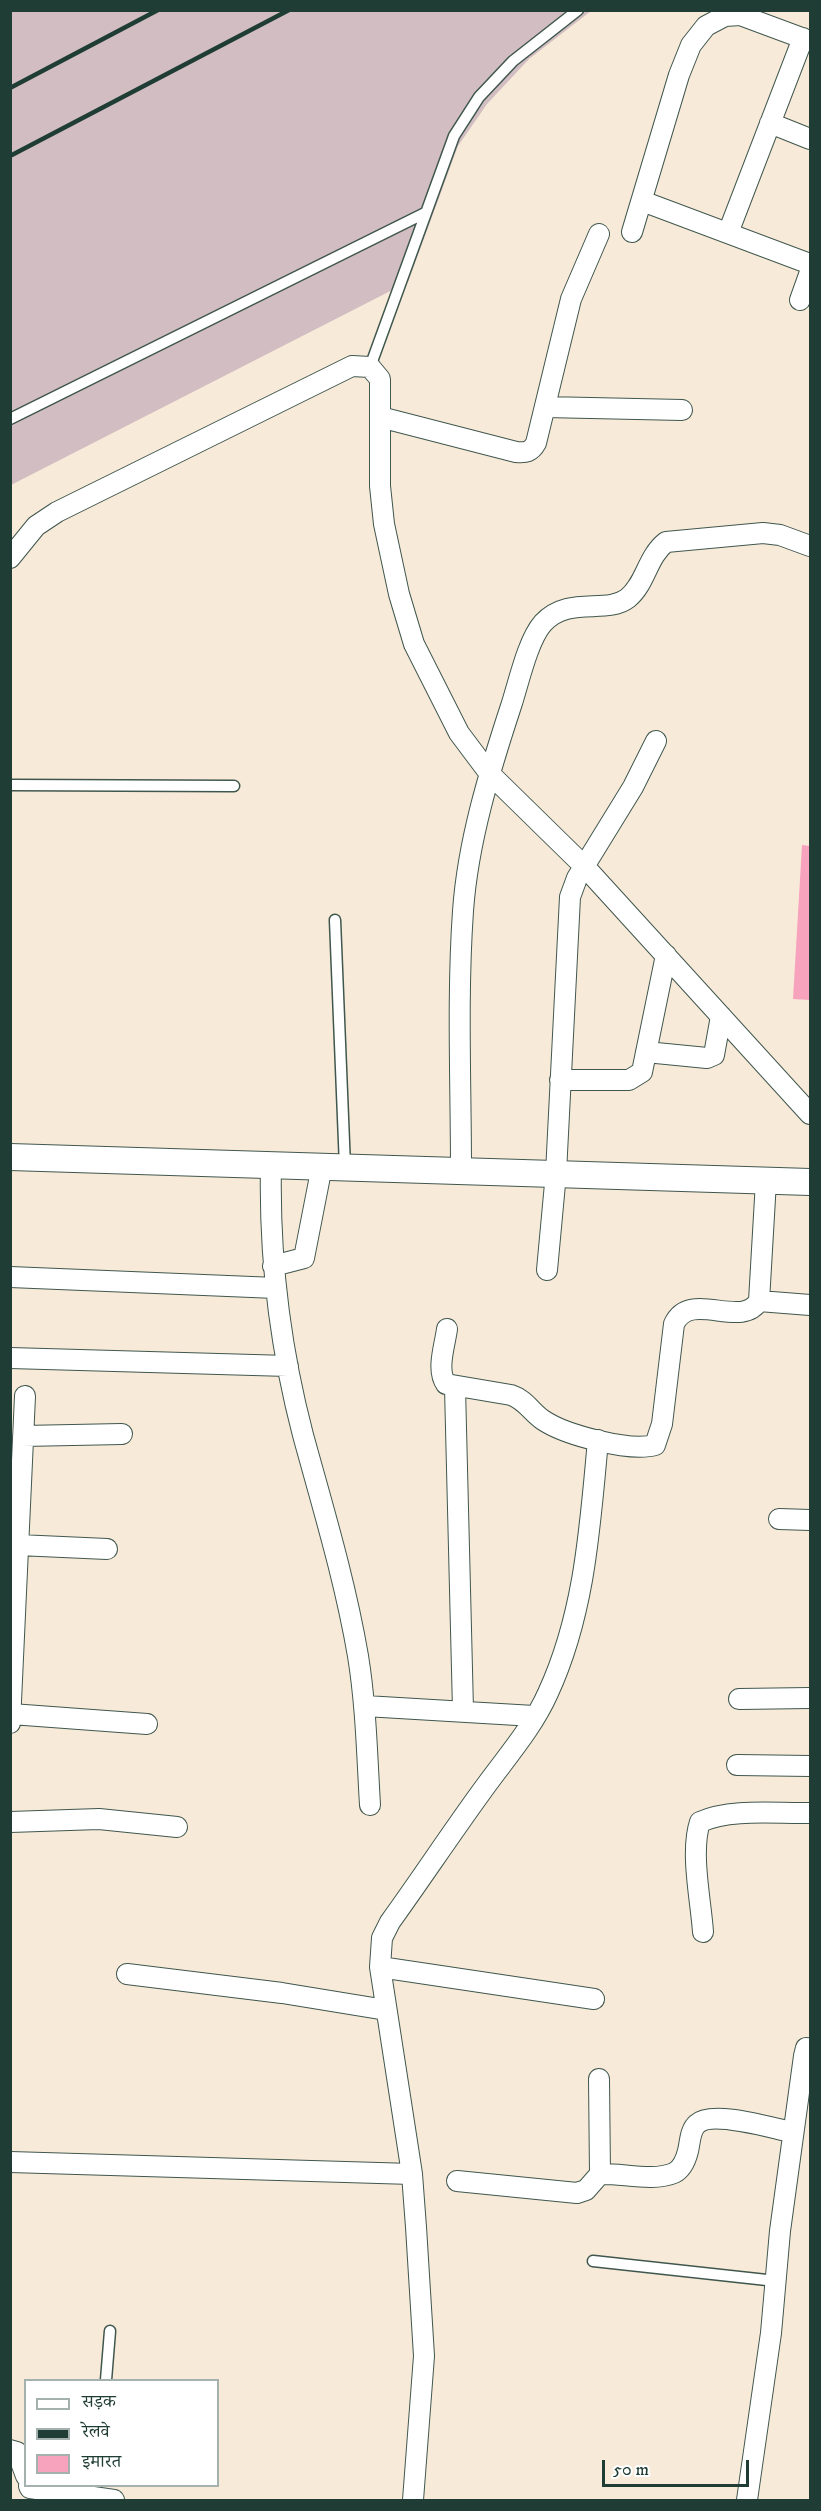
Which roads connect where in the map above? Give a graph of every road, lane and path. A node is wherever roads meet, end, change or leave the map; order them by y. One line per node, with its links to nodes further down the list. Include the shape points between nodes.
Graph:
1 (578, 10): 7 (lane, via 513,61 479,97 454,136)
2 (742, 13): 3 (street); 6 (street, via 706,26 691,45)
3 (807, 40): 4 (street)
4 (770, 123): 5 (street); 9 (street)
5 (810, 139)
6 (642, 201): 8 (street); 9 (street)
7 (425, 213): 14 (lane); 18 (lane)
8 (632, 232)
9 (728, 233): 11 (street)
10 (598, 234): 15 (street, via 571,299)
11 (810, 264)
12 (810, 272): 13 (street)
13 (800, 300)
14 (370, 367): 17 (street, via 380,379); 20 (street, via 352,366 57,512 36,526)
15 (545, 406): 16 (street); 17 (street, via 536,443 525,453)
16 (682, 410)
17 (380, 417): 22 (street, via 384,524 411,634 459,733)
18 (10, 418)
19 (810, 546): 22 (street, via 763,533 666,542 654,551 627,598 570,607 553,614 541,625 524,665)
20 (10, 558)
21 (656, 741): 25 (street)
22 (489, 774): 25 (street); 35 (street, via 463,910)
23 (10, 785): 24 (lane)
24 (234, 786)
25 (585, 867): 27 (street); 30 (street, via 570,897 568,914)
26 (335, 920): 34 (lane)
27 (666, 955): 28 (street); 29 (street)
28 (721, 1016): 29 (street, via 714,1055 707,1058); 31 (street)
29 (646, 1052): 30 (street, via 642,1072 636,1078)
30 (560, 1080): 36 (street)
31 (810, 1114)
32 (10, 1157): 33 (street)
33 (272, 1165): 34 (street); 39 (street)
34 (333, 1166): 35 (street); 39 (street, via 304,1258)
35 (461, 1170): 36 (street)
36 (556, 1173): 37 (street); 40 (street)
37 (766, 1180): 38 (street); 43 (street)
38 (810, 1182)
39 (273, 1266): 42 (street)
40 (547, 1270)
41 (10, 1277): 42 (street)
42 (276, 1288): 47 (street)
43 (759, 1301): 44 (street); 52 (street, via 746,1312 699,1309 678,1315 659,1439 646,1448)
44 (810, 1305)
45 (447, 1329): 48 (street, via 442,1378)
46 (10, 1358): 47 (street)
47 (288, 1366): 59 (street, via 336,1553)
48 (455, 1388): 52 (street, via 511,1395 546,1422); 60 (street)
49 (25, 1396): 51 (street)
50 (122, 1434): 51 (street)
51 (23, 1436): 55 (street)
52 (598, 1440): 61 (street, via 589,1547 579,1599 563,1656)
53 (779, 1519): 54 (street)
54 (810, 1520)
55 (18, 1545): 56 (street); 62 (street)
56 (107, 1549)
57 (810, 1698): 58 (street)
58 (739, 1699)
59 (365, 1706): 60 (street); 66 (street)
60 (463, 1710): 61 (street)
61 (534, 1716): 71 (street, via 390,1922 382,1938)
62 (11, 1718): 63 (street)
63 (147, 1724)
64 (737, 1765): 65 (street)
65 (810, 1766)
66 (370, 1805)
67 (810, 1813): 70 (street, via 710,1818 700,1822 696,1851)
68 (10, 1822): 69 (street, via 99,1819)
69 (177, 1827)
70 (703, 1932)
71 (380, 1967): 73 (street); 74 (street)
72 (127, 1974): 74 (street)
73 (594, 1999)
74 (387, 2010): 79 (street)
75 (810, 2050): 77 (street, via 806,2048 804,2056)
76 (599, 2079): 80 (street)
77 (791, 2132): 80 (street, via 722,2118 707,2119 693,2129 687,2155 675,2172 662,2176); 83 (street)
78 (10, 2162): 79 (street)
79 (412, 2174): 90 (street, via 424,2356)
80 (600, 2174): 81 (street, via 586,2190 577,2193)
81 (457, 2181)
82 (593, 2261): 83 (lane)
83 (776, 2281): 91 (street)
84 (110, 2331): 85 (lane)
85 (106, 2379)
86 (10, 2451): 87 (street, via 17,2452)
87 (24, 2471)
88 (30, 2487): 89 (street)
89 (102, 2495)
90 (413, 2500)
91 (747, 2500)

